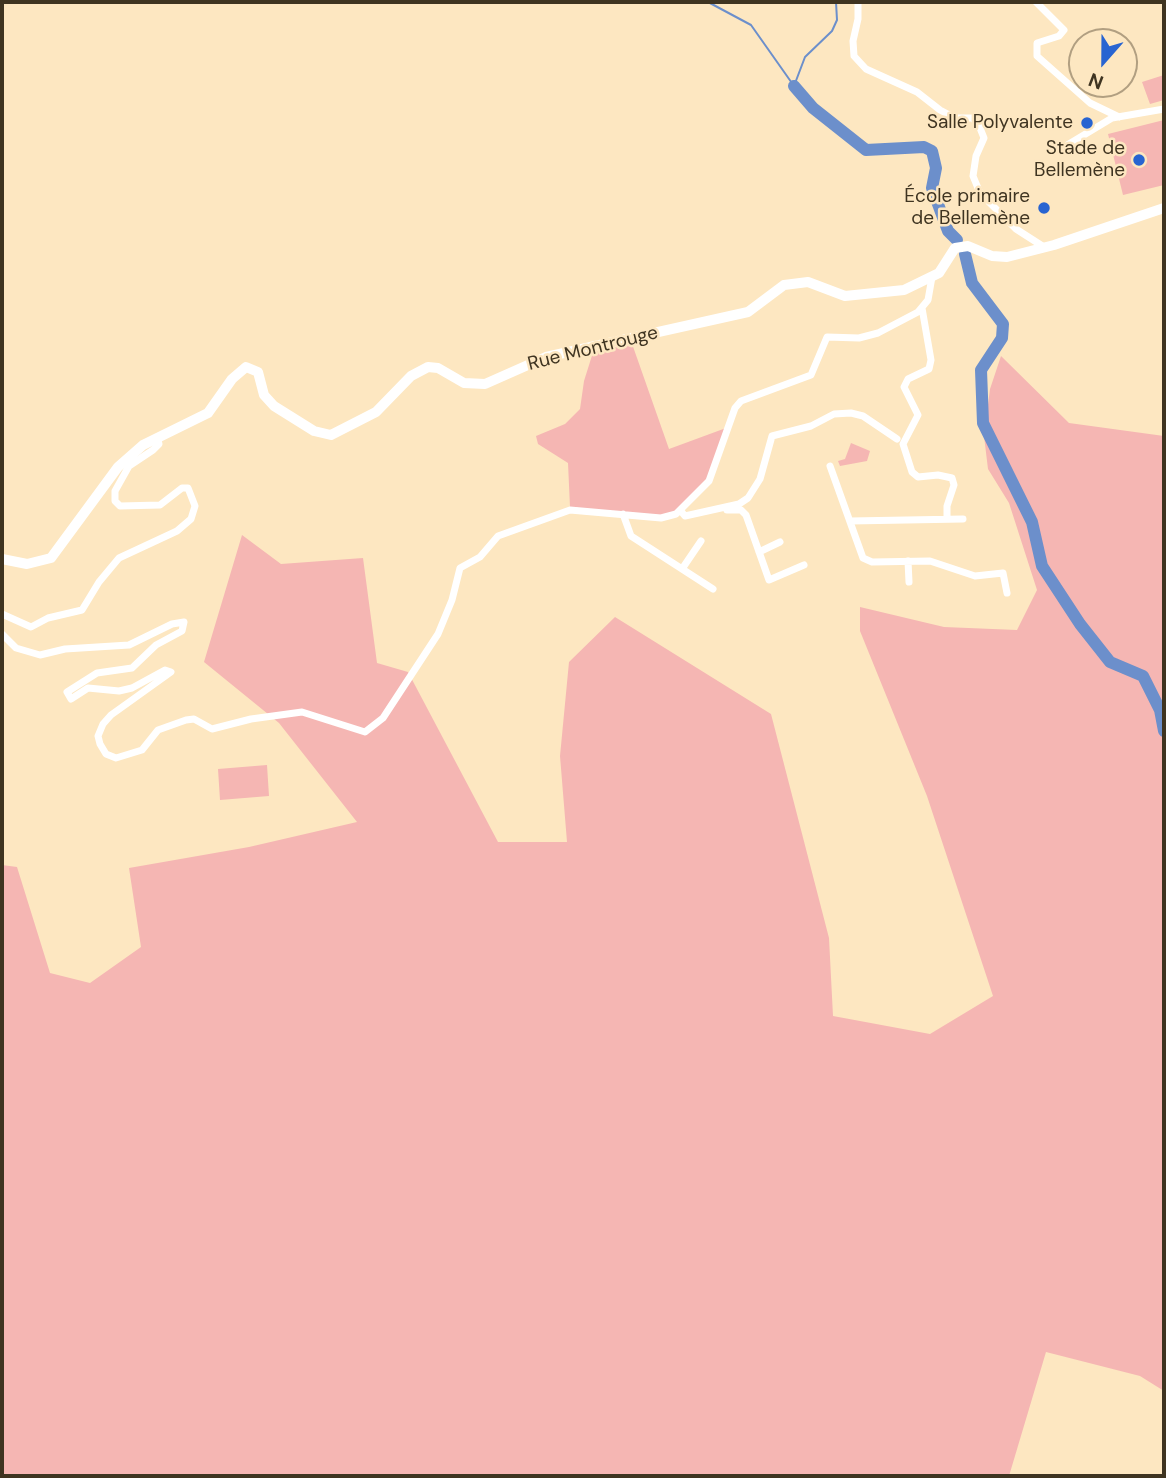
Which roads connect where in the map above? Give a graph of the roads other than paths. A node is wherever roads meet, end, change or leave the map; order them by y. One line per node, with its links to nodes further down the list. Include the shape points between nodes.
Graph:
1 (858, 2): 7 (street, via 854,57 866,69 917,92 955,118 972,118 978,123 984,138 973,176 980,193 1016,229)
2 (1036, 2): 4 (street, via 1065,30 1037,43 1037,56 1090,103)
3 (1164, 109): 4 (street)
4 (1119, 117): 5 (street)
5 (1059, 150)
6 (1164, 208): 7 (main road, Rue Montrouge)
7 (1044, 247): 8 (main road, Rue Montrouge, via 1007,257 968,246 956,248 944,268)
8 (932, 277): 9 (street); 11 (main road, Rue Montrouge, via 904,290 858,296 845,296 808,282 784,285 748,312 546,357 485,384 464,383 428,367 411,376 376,412 331,435 314,431 274,406 264,395 258,372 246,368 232,379 208,413)
9 (922, 308): 14 (street, via 878,333 851,340 827,337 811,375 741,401 709,481); 16 (street, via 931,360 929,369 908,379 904,387 918,415 903,444 918,477 952,478)
10 (897, 439): 13 (street, via 851,413 776,433 753,492 739,504)
11 (158, 440): 22 (main road, Rue Montrouge, via 143,445 118,467 51,558 27,564); 29 (street, via 153,450 129,466 115,491 115,501 120,506 160,505 188,488 195,506 191,519 177,531 119,558 82,610 31,627)
12 (830, 466): 18 (street)
13 (719, 509): 14 (street, via 685,516); 21 (street, via 744,512)
14 (680, 510): 15 (street, via 661,518)
15 (623, 514): 25 (street, via 631,536); 30 (street, via 570,510 498,536 480,557 460,568 438,634 383,718 365,732 302,712 212,729 194,719 158,730 142,750 116,758 106,754 100,744 103,724 171,672 165,670 118,691 88,688 71,699 67,692 97,673 132,668 156,645 182,631 184,622 130,645 40,655 16,648)
16 (947, 519): 17 (street); 18 (street)
17 (962, 519)
18 (850, 520): 23 (street, via 863,558)
19 (701, 541): 25 (street)
20 (780, 542): 21 (street)
21 (759, 552): 24 (street, via 769,580)
22 (2, 559)
23 (908, 561): 26 (street); 28 (street, via 942,563 975,576 1003,573)
24 (804, 565)
25 (682, 569): 27 (street)
26 (909, 582)
27 (712, 589)
28 (1007, 593)
29 (2, 614)
30 (2, 634)

